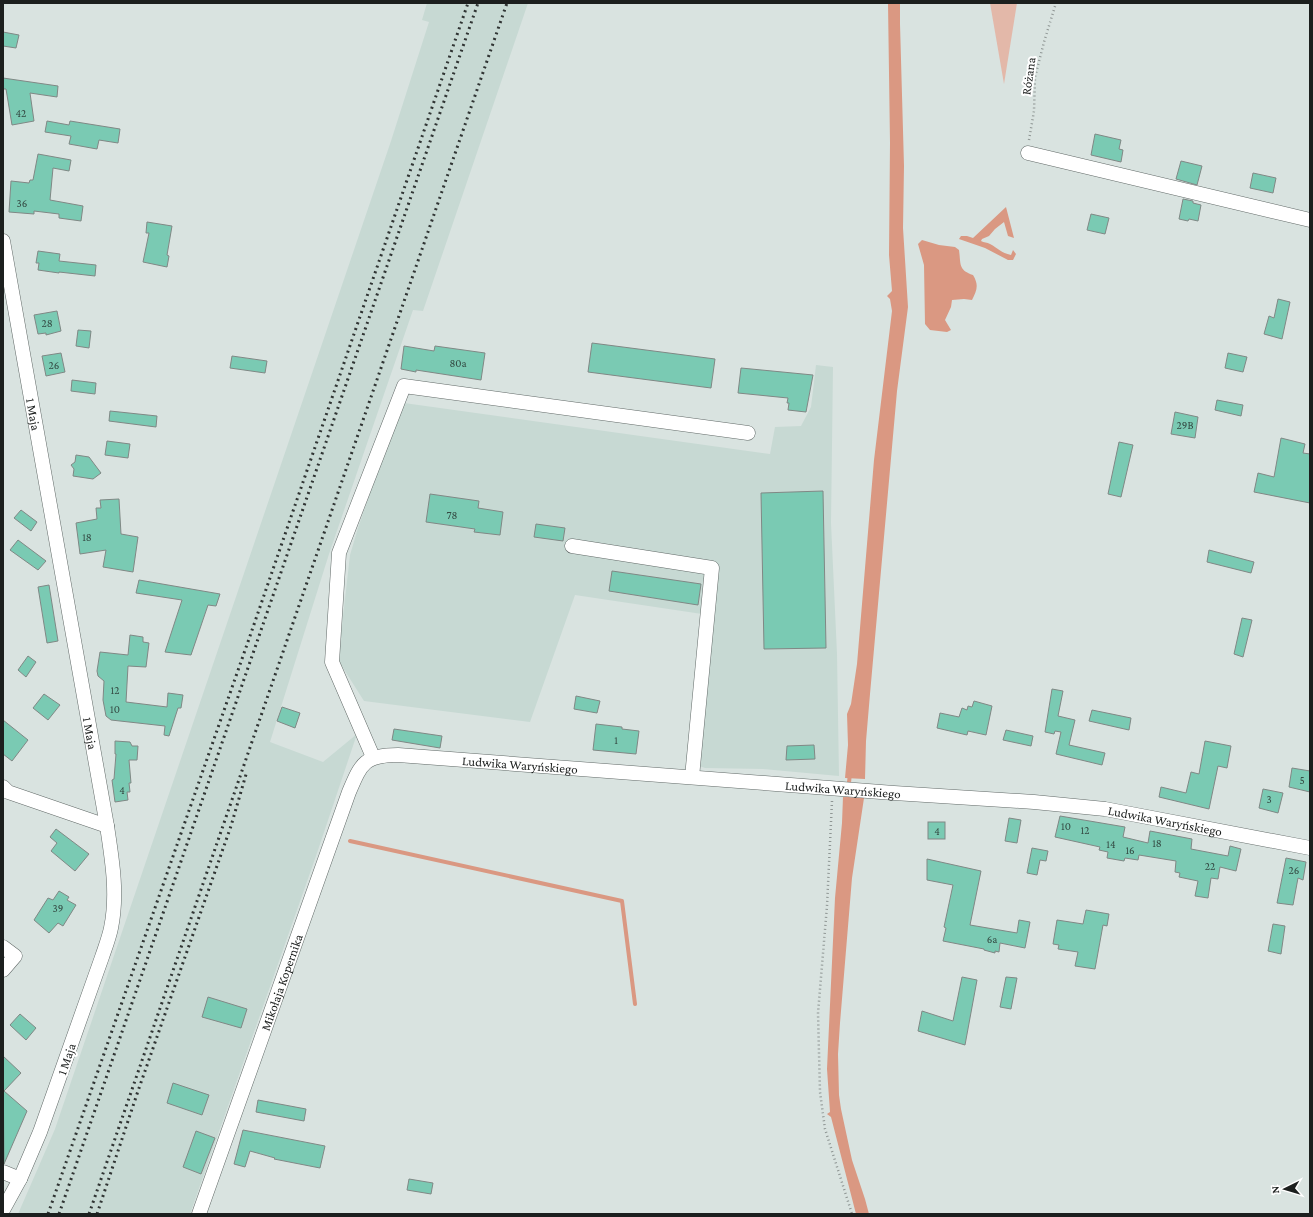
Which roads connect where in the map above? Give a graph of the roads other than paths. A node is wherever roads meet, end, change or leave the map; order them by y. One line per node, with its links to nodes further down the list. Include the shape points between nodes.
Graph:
1 (1028, 153): 2 (street)
2 (1310, 220)
3 (3, 241): 9 (street, 1 Maja)
4 (748, 433): 6 (street, via 404,386 339,553 332,662)
5 (572, 546): 7 (street, via 712,568)
6 (373, 757): 7 (street, Ludwika Waryńskiego, via 398,755); 16 (street, Mikołaja Kopernika, via 365,762 357,773 349,792)
7 (692, 777): 10 (street, Ludwika Waryńskiego, via 1105,809)
8 (3, 787): 9 (street, via 8,792)
9 (107, 826): 14 (street, 1 Maja, via 114,895 111,928 40,1132)
10 (1310, 848)
11 (3, 947): 12 (street, via 15,956)
12 (3, 970)
13 (3, 1172): 14 (street)
14 (20, 1179): 15 (street, 1 Maja)
15 (4, 1206)
16 (199, 1214)

